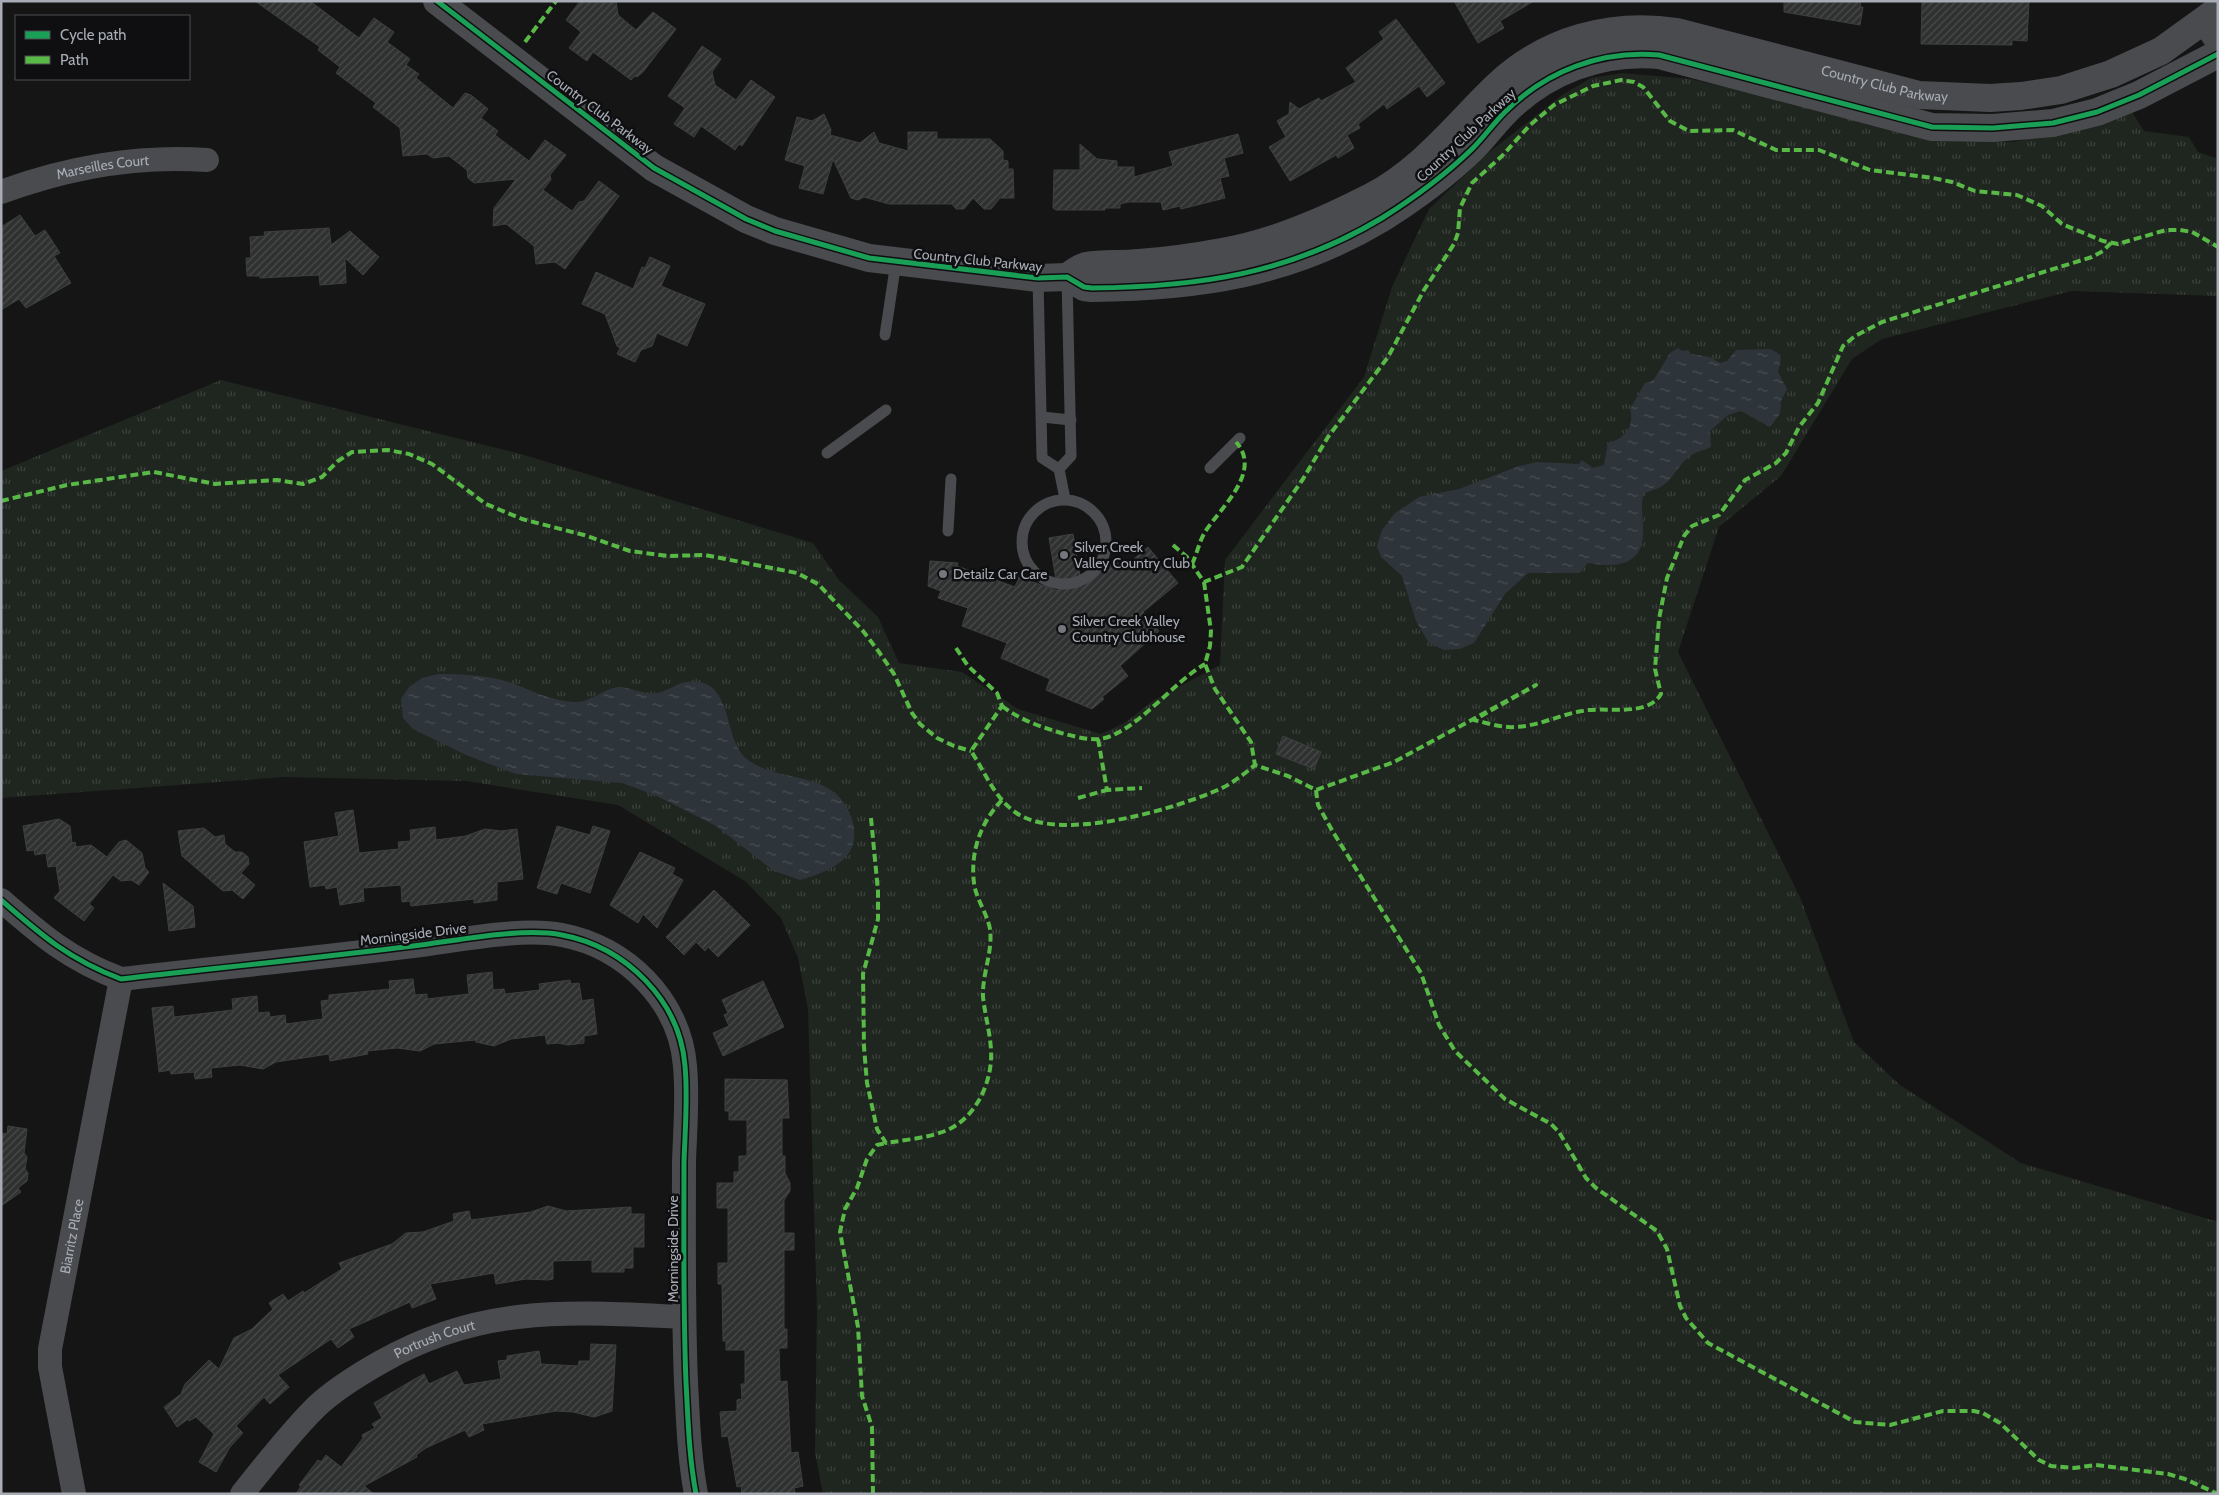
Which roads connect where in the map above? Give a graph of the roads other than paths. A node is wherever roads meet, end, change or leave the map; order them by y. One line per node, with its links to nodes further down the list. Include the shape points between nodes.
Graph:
1 (437, 1): 12 (street, Country Club Parkway, via 641,159 693,191 776,231 869,258)
2 (2210, 15): 4 (street); 7 (street, Country Club Parkway, via 2161,51 2087,83 2061,90 2022,96 1959,98 1919,95)
3 (1677, 32): 6 (street); 7 (street, Country Club Parkway); 8 (street, Country Club Parkway, via 1626,28 1572,41 1537,57 1499,84)
4 (2218, 43)
5 (2218, 54): 9 (street, Country Club Parkway, via 2118,104 2053,122 1993,128 1932,127)
6 (1670, 58): 8 (street, Country Club Parkway, via 1624,54 1574,66); 9 (street, Country Club Parkway)
7 (1883, 87): 9 (street)
8 (1496, 105): 14 (street, Country Club Parkway, via 1457,163 1410,200 1352,234 1281,250 1223,279 1092,288)
9 (1876, 113)
10 (206, 160): 11 (street, Marseilles Court, via 171,159 109,165 45,178)
11 (1, 192)
12 (896, 262): 13 (street, Country Club Parkway); 15 (lane)
13 (1038, 278): 14 (street, Country Club Parkway); 17 (lane)
14 (1067, 278): 18 (lane)
15 (885, 334)
16 (886, 410): 20 (lane)
17 (1042, 418): 18 (lane); 22 (lane, via 1042,458)
18 (1071, 420): 22 (lane, via 1071,456)
19 (1240, 438): 21 (lane)
20 (827, 453)
21 (1210, 468)
22 (1059, 469): 24 (lane)
23 (951, 479): 25 (lane)
24 (1065, 499): 24 (lane, via 1086,505 1096,513 1103,524 1106,550 1102,562 1089,576 1071,584 1058,584 1035,573 1027,563 1022,551 1022,538 1032,514 1042,506)
25 (948, 531)
26 (1, 900): 27 (street, Morningside Drive, via 38,934 71,956)
27 (120, 979): 28 (street, Morningside Drive, via 466,938 535,933 572,937 617,958 640,975 664,1001 684,1050); 29 (street, Biarritz Place, via 50,1349 50,1367)
28 (683, 1317): 30 (street, Portrush Court, via 536,1314 495,1319 430,1337 373,1366 333,1393 295,1430); 31 (street, Morningside Drive, via 689,1444)
29 (74, 1494)
30 (242, 1494)
31 (696, 1494)

